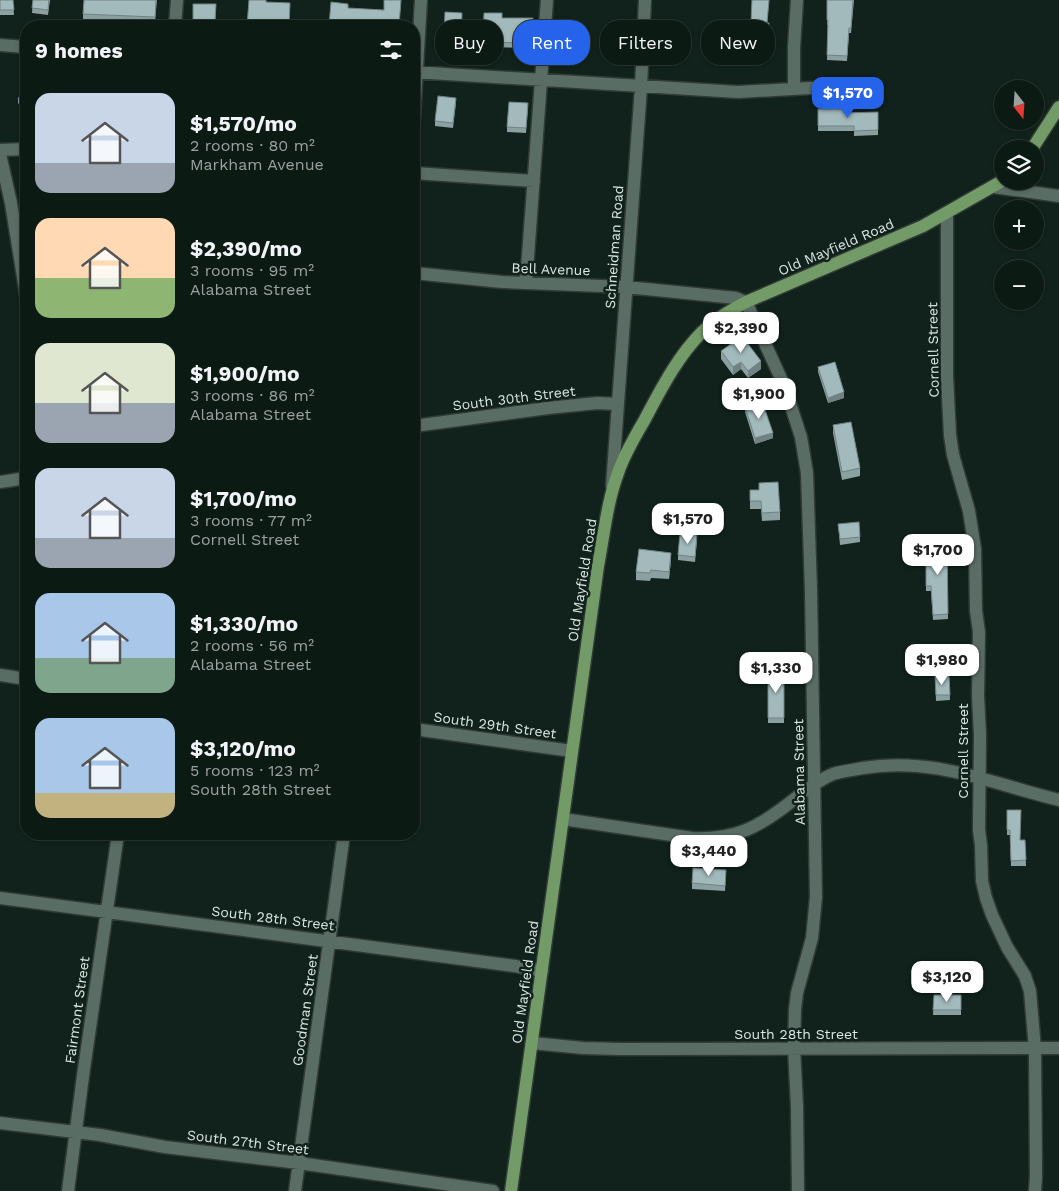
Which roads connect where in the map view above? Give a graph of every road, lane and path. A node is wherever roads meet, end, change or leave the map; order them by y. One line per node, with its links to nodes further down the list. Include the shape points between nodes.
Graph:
1 (177, 0): 6 (street)
2 (421, 0): 7 (street)
3 (547, 0): 11 (street)
4 (644, 0): 12 (street, Schneidman Road)
5 (797, 0): 13 (street)
6 (175, 20)
7 (419, 20)
8 (0, 45): 9 (street)
9 (20, 47)
10 (420, 72): 11 (street)
11 (542, 80): 12 (street); 22 (street)
12 (640, 87): 13 (street, via 738,92); 30 (street, Schneidman Road)
13 (794, 89): 14 (street)
14 (855, 89)
15 (1059, 107): 16 (main road)
16 (1038, 140)
17 (20, 149): 18 (street)
18 (0, 150)
19 (0, 154): 20 (street)
20 (1, 168): 27 (street)
21 (420, 173): 22 (street)
22 (534, 181): 29 (street)
23 (994, 186): 26 (main road, Old Mayfield Road)
24 (1028, 190): 25 (street)
25 (1059, 196)
26 (947, 213): 31 (main road, Old Mayfield Road); 41 (street, Cornell Street, via 950,435 975,549 979,632)
27 (20, 239)
28 (420, 273): 29 (street, Bell Avenue)
29 (526, 283): 30 (street, Bell Avenue)
30 (626, 287): 31 (street, Bell Avenue, via 724,296); 32 (street, Schneidman Road)
31 (746, 302): 36 (main road, Old Mayfield Road, via 719,317 686,350 627,452); 42 (street, Alabama Street, via 784,385 801,437 807,473)
32 (618, 404): 33 (street, South 30th Street, via 548,408); 36 (street, Schneidman Road)
33 (420, 425)
34 (20, 479): 35 (street)
35 (0, 482)
36 (611, 496): 40 (main road, Old Mayfield Road)
37 (0, 675): 38 (street)
38 (20, 677)
39 (420, 730): 40 (street, South 29th Street)
40 (572, 751): 44 (main road, Old Mayfield Road)
41 (979, 777): 42 (street, via 931,766 895,764 842,772); 43 (street); 53 (street, Cornell Street, via 982,881 992,915 1030,991)
42 (815, 783): 44 (street, via 760,823 729,837 692,838); 52 (street, Alabama Street, via 815,918 797,993)
43 (1059, 800)
44 (563, 820): 50 (main road, Old Mayfield Road)
45 (117, 840): 48 (street, Fairmont Street)
46 (343, 840): 49 (street, Goodman Street)
47 (0, 898): 48 (street, South 28th Street)
48 (107, 911): 49 (street, South 28th Street); 56 (street, Fairmont Street)
49 (330, 940): 50 (street, South 28th Street); 57 (street, Goodman Street)
50 (542, 971): 51 (main road, Old Mayfield Road)
51 (532, 1043): 52 (street, South 28th Street, via 622,1049); 61 (main road, Old Mayfield Road)
52 (794, 1048): 53 (street, South 28th Street); 62 (street, Alabama Street)
53 (1035, 1048): 54 (street, South 28th Street); 63 (street, Cornell Street)
54 (1059, 1048)
55 (0, 1123): 56 (street, South 27th Street)
56 (76, 1133): 57 (street, South 27th Street); 58 (street, Fairmont Street)
57 (299, 1163): 59 (street, Goodman Street); 60 (street, South 27th Street)
58 (68, 1191)
59 (295, 1191)
60 (493, 1191)
61 (511, 1191)
62 (798, 1191)
63 (1035, 1191)

